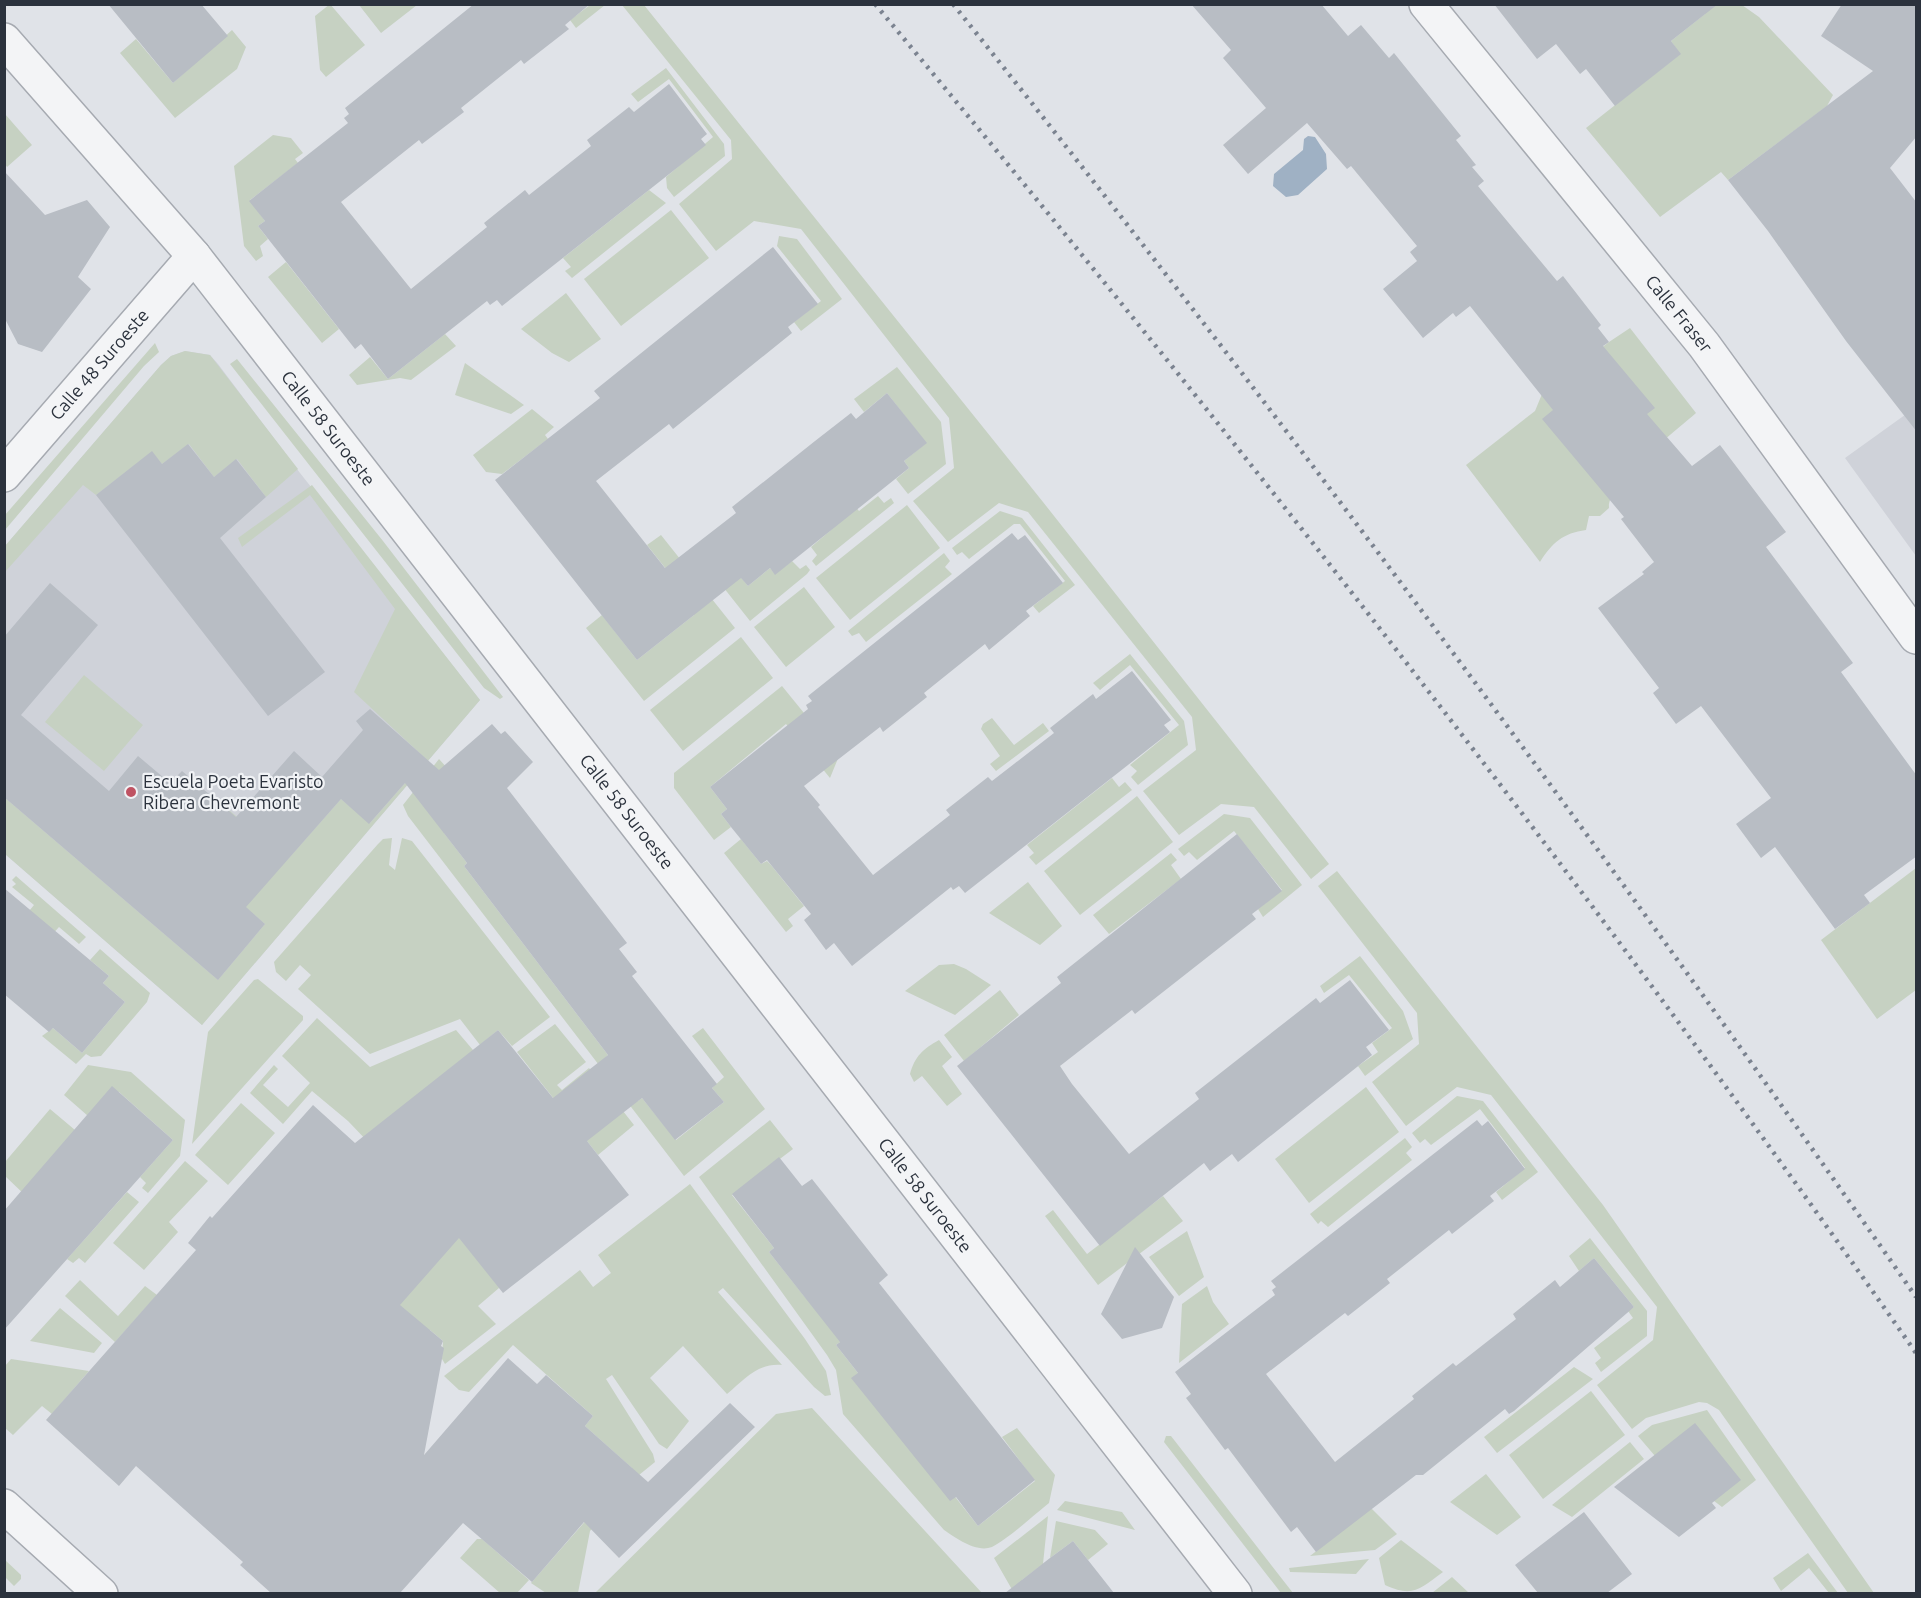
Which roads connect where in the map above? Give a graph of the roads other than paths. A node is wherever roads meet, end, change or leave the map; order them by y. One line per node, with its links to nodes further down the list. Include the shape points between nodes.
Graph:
1 (1426, 4): 5 (street, Calle Fraser, via 1704,345)
2 (4, 40): 3 (street, Calle 58 Suroeste)
3 (194, 256): 4 (street, Calle 48 Suroeste); 8 (street, Calle 58 Suroeste)
4 (4, 475)
5 (1917, 637)
6 (4, 1506): 7 (street)
7 (102, 1593)
8 (1235, 1593)

